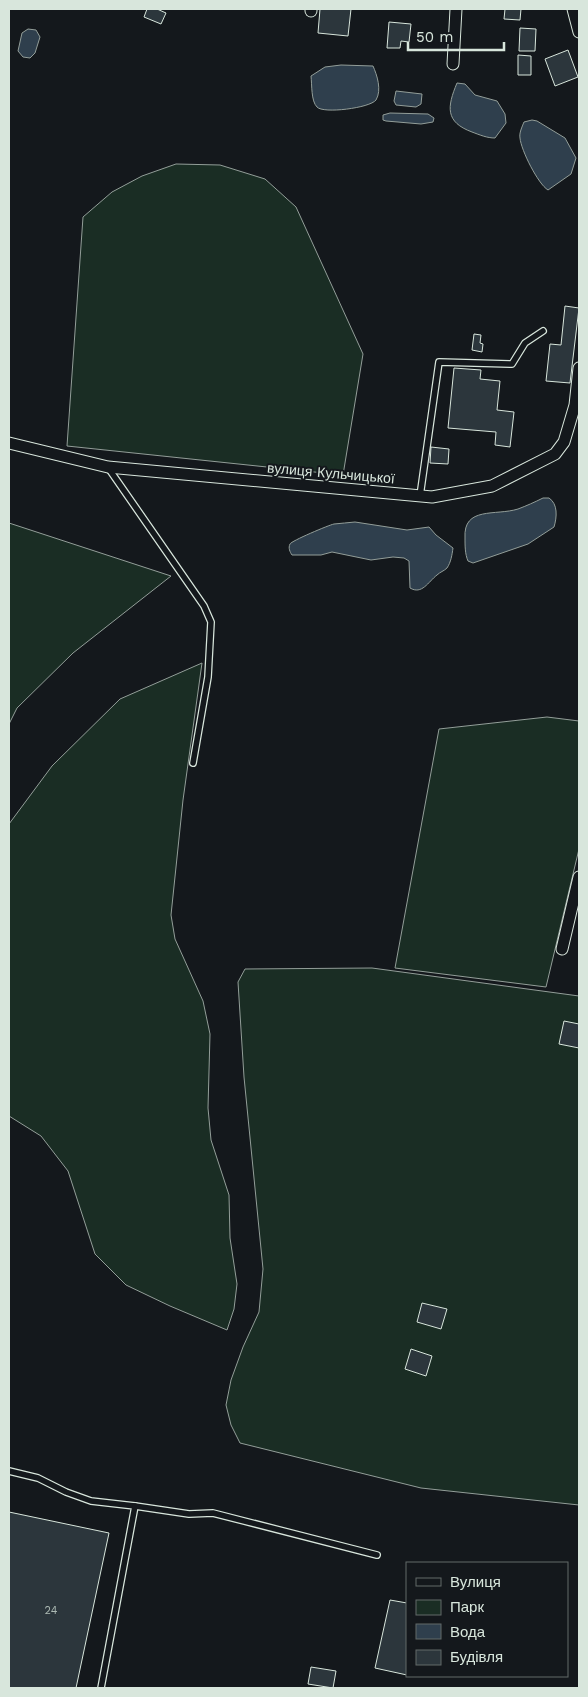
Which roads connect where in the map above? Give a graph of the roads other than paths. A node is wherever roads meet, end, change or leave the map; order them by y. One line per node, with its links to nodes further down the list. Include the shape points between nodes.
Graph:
1 (456, 9): 4 (street)
2 (573, 9): 3 (street)
3 (579, 32)
4 (453, 64)
5 (543, 331): 9 (lane, via 525,343 512,364 439,362)
6 (579, 368): 9 (street, вулиця Кульчицької, via 575,405 564,442 555,454 492,486 432,497)
7 (9, 443): 8 (street, вулиця Кульчицької)
8 (108, 467): 9 (street, вулиця Кульчицької); 10 (lane, via 204,606 211,622 208,677)
9 (420, 496)
10 (193, 763)
11 (579, 877): 12 (street)
12 (562, 949)
13 (9, 1471): 14 (lane, via 38,1478 90,1500)
14 (135, 1506): 15 (lane, via 189,1514 214,1513); 16 (lane)
15 (376, 1554)
16 (101, 1688)

